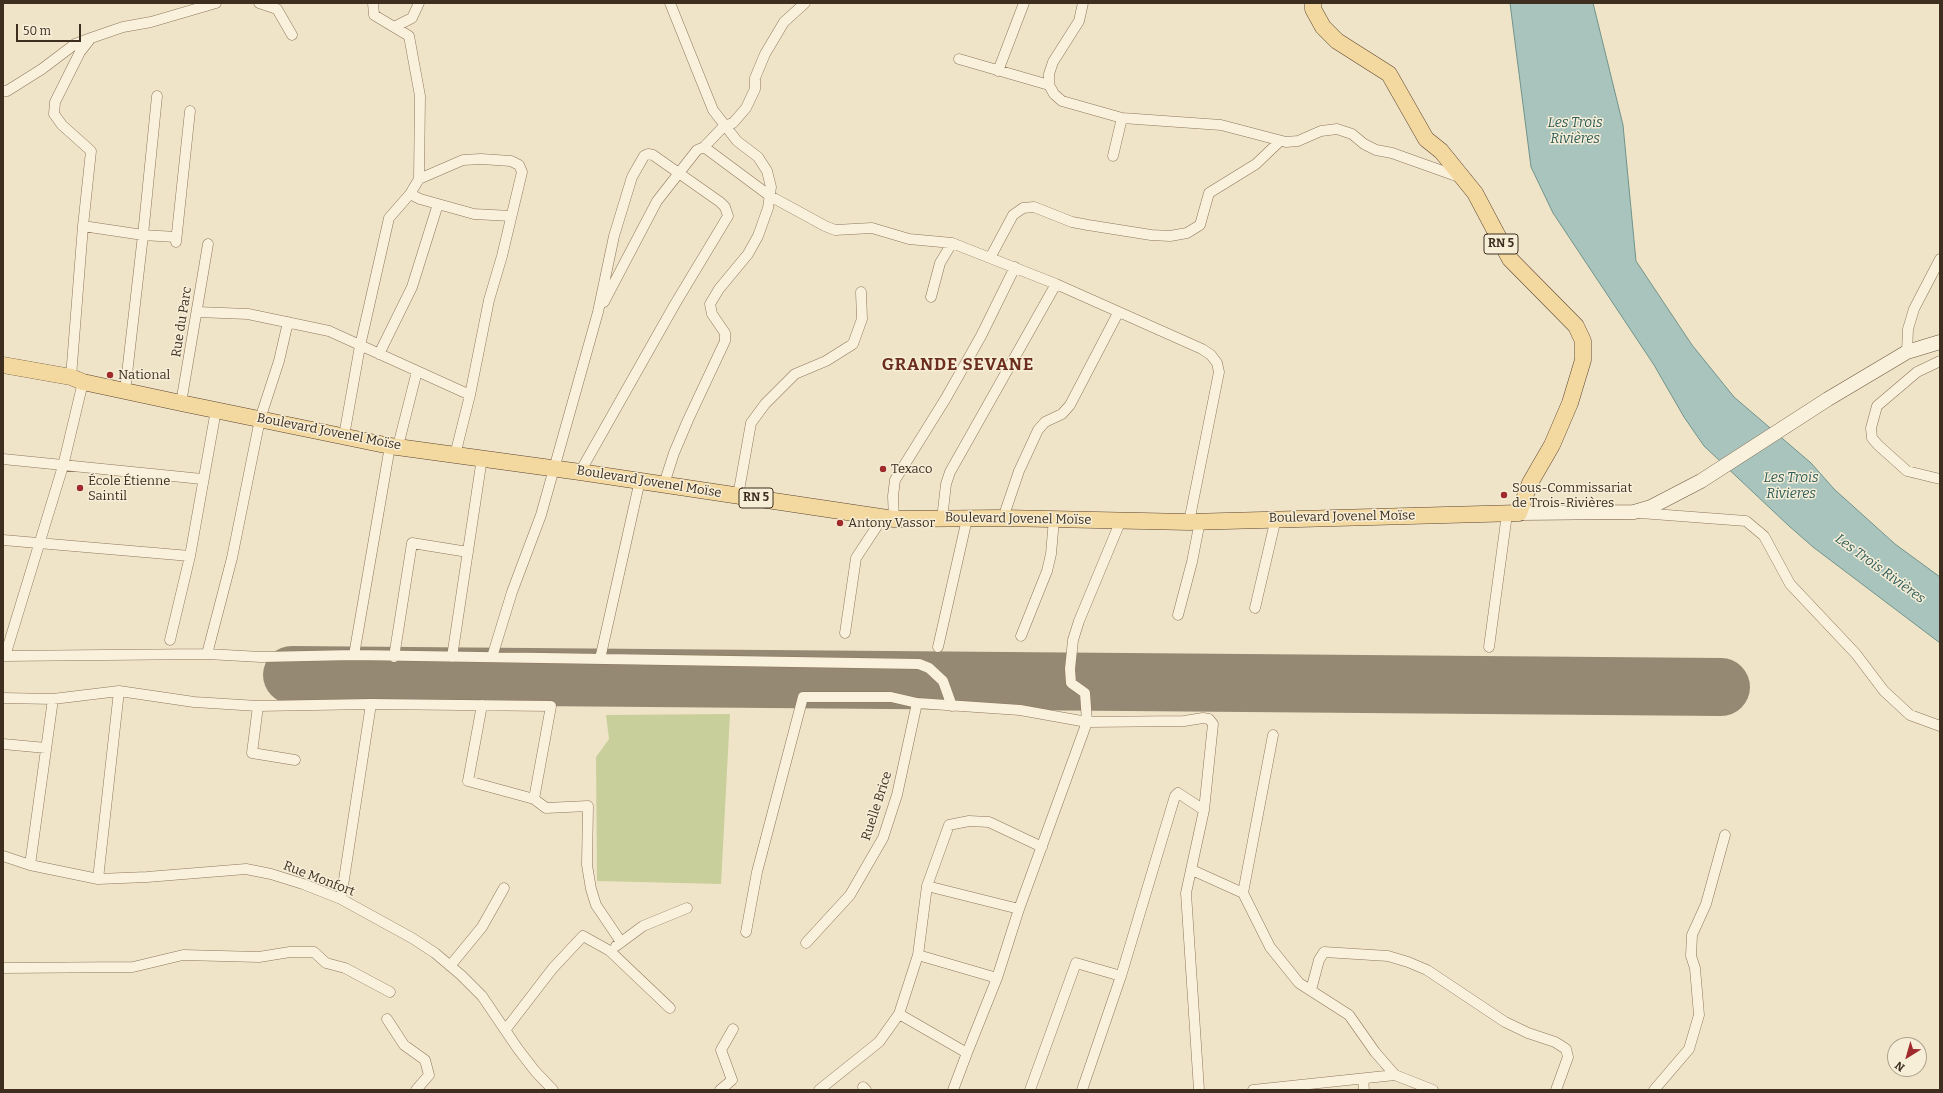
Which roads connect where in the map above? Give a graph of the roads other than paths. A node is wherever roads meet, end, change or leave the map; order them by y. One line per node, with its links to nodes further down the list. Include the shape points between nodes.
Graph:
1 (216, 3): 12 (street)
2 (259, 3): 11 (street, via 278,10)
3 (373, 3): 10 (street, via 374,15)
4 (419, 3): 10 (street, via 412,18)
5 (670, 3): 20 (street, via 713,110)
6 (805, 3): 20 (street, via 784,22 766,54 746,108 734,123)
7 (1024, 3): 14 (street)
8 (1083, 3): 15 (street, via 1080,21 1053,62)
9 (1313, 3): 25 (main road, RN 5, via 1313,9 1323,27 1338,41 1389,74 1426,139 1442,151)
10 (394, 27): 26 (street, via 409,36 420,96)
11 (292, 35)
12 (91, 38): 16 (street, via 75,44 42,69); 31 (street, via 80,52 55,102 54,114 62,125 91,151)
13 (959, 59): 14 (street)
14 (998, 70): 15 (street)
15 (1049, 85): 19 (street, via 1062,101)
16 (3, 91)
17 (156, 96): 32 (street)
18 (190, 112): 32 (street, via 176,239)
19 (1122, 118): 21 (street, via 1221,125); 23 (street)
20 (724, 126): 22 (street); 28 (street, via 737,141 758,157 767,171 772,187)
21 (1280, 141): 25 (street, via 1298,141 1320,131 1338,129 1352,134 1376,150 1392,153); 35 (street, via 1256,164 1212,189 1200,225 1187,233 1170,236 1151,235 1072,222 1034,207 1023,208 1013,215)
22 (704, 148): 24 (street, via 697,150); 28 (street)
23 (1113, 156)
24 (679, 172): 42 (street, via 657,201); 42 (street, via 653,155 644,156 640,162 632,177 614,236); 65 (street, via 725,207 728,216)
25 (1463, 178): 72 (main road, RN 5, via 1475,193 1510,259 1576,326 1583,341 1583,360 1570,403 1552,445)
26 (419, 179): 27 (street); 30 (street, via 463,160 511,161 519,165 522,172)
27 (410, 194): 29 (street); 46 (street, via 389,218)
28 (770, 196): 33 (street, via 811,220 835,230 872,228 909,239); 69 (street, via 768,208 748,254 719,288 710,304 712,314 725,333 725,341 685,427)
29 (438, 204): 30 (street, via 474,214); 48 (street, via 412,287)
30 (511, 216): 54 (street, via 489,300)
31 (83, 226): 32 (street); 52 (street)
32 (143, 234): 53 (street)
33 (952, 243): 35 (street); 40 (street, via 940,263)
34 (208, 244): 41 (street, Rue du Parc)
35 (990, 258): 37 (street)
36 (1940, 259): 47 (street, via 1914,309 1908,329)
37 (1015, 267): 38 (street); 73 (street, via 977,343 895,480)
38 (1056, 284): 43 (street); 77 (street, via 950,472)
39 (861, 292): 70 (street, via 862,319 853,344 826,361 795,374 765,404 751,423)
40 (931, 296)
41 (196, 312): 44 (street, via 248,314); 55 (street, Rue du Parc)
42 (598, 312): 64 (street)
43 (1118, 312): 75 (street, via 1070,405 1062,414 1045,422 1038,430 1019,472); 80 (street, via 1202,349 1217,363 1220,372)
44 (288, 322): 46 (street, via 330,331); 57 (street, via 279,361)
45 (1940, 342): 47 (main road)
46 (360, 346): 48 (street); 58 (street)
47 (1907, 352): 71 (main road, via 1828,399 1701,481 1651,507)
48 (379, 354): 51 (street)
49 (1940, 361): 67 (street, via 1917,372 1877,406 1871,428 1872,438 1907,471)
50 (3, 365): 52 (main road, Boulevard Jovenel Moïse / RN 5)
51 (417, 371): 54 (street); 59 (street)
52 (77, 380): 53 (main road, Boulevard Jovenel Moïse / RN 5); 63 (street)
53 (125, 391): 55 (main road, Boulevard Jovenel Moïse / RN 5)
54 (470, 395): 60 (street)
55 (181, 403): 56 (main road, Boulevard Jovenel Moïse / RN 5)
56 (216, 410): 57 (main road, Boulevard Jovenel Moïse / RN 5); 66 (street)
57 (260, 419): 58 (main road, Boulevard Jovenel Moïse / RN 5); 92 (street, via 232,558)
58 (344, 436): 59 (main road, Boulevard Jovenel Moïse / RN 5)
59 (394, 446): 60 (main road, Boulevard Jovenel Moïse / RN 5); 93 (street)
60 (455, 455): 61 (main road, Boulevard Jovenel Moïse / RN 5)
61 (482, 458): 64 (main road, Boulevard Jovenel Moïse / RN 5); 83 (street)
62 (3, 460): 63 (street)
63 (63, 466): 66 (street); 82 (street)
64 (553, 468): 65 (main road, Boulevard Jovenel Moïse / RN 5); 97 (street, via 541,515 512,592)
65 (580, 472): 68 (main road, Boulevard Jovenel Moïse / RN 5)
66 (202, 479): 84 (street)
67 (1940, 479)
68 (640, 480): 69 (main road, Boulevard Jovenel Moïse / RN 5); 98 (street)
69 (664, 484): 70 (main road, Boulevard Jovenel Moïse / RN 5)
70 (738, 496): 73 (main road, Boulevard Jovenel Moïse / RN 5)
71 (1634, 512): 72 (main road); 108 (street, via 1746,521 1764,536 1790,584 1856,654 1884,691 1910,715)
72 (1513, 514): 76 (main road, Boulevard Jovenel Moïse / RN 5); 91 (street)
73 (889, 518): 77 (main road, Boulevard Jovenel Moïse / RN 5); 87 (street, via 856,558)
74 (967, 518): 75 (main road, Boulevard Jovenel Moïse / RN 5); 77 (main road, Boulevard Jovenel Moïse / RN 5); 90 (street)
75 (1003, 518): 78 (main road, Boulevard Jovenel Moïse / RN 5)
76 (1276, 518): 80 (main road, Boulevard Jovenel Moïse / RN 5); 85 (street)
77 (942, 519)
78 (1054, 519): 79 (main road, Boulevard Jovenel Moïse / RN 5); 88 (street, via 1047,571)
79 (1121, 520): 80 (main road, Boulevard Jovenel Moïse / RN 5); 107 (street, via 1073,640 1071,683 1085,693)
80 (1194, 522): 86 (street, via 1192,562)
81 (3, 540): 82 (street)
82 (40, 543): 84 (street); 94 (street)
83 (468, 552): 95 (street, via 412,543); 96 (street)
84 (190, 556): 89 (street)
85 (1255, 608)
86 (1178, 615)
87 (845, 633)
88 (1021, 636)
89 (170, 640)
90 (938, 647)
91 (1489, 647)
92 (207, 654): 93 (street, via 261,657); 94 (street)
93 (354, 655): 95 (street)
94 (4, 656)
95 (394, 656): 96 (street)
96 (452, 657): 97 (street)
97 (492, 658): 98 (street)
98 (600, 658): 106 (street, via 919,664 929,668 943,682)
99 (119, 691): 101 (street); 105 (street, via 194,702); 120 (street)
100 (3, 698): 101 (street)
101 (53, 699): 111 (street)
102 (917, 703): 106 (street); 127 (street, via 891,697 803,697 757,872); 129 (street, Ruelle Brice, via 897,794 883,838 850,895)
103 (371, 704): 104 (street); 105 (street); 124 (street)
104 (482, 705): 113 (street, via 468,781); 113 (street, via 551,706)
105 (258, 706): 112 (street, via 252,753)
106 (952, 706): 107 (street, via 1020,710)
107 (1087, 722): 114 (street, via 1209,719 1213,724); 116 (street)
108 (1940, 726)
109 (1273, 735): 123 (street)
110 (3, 744): 111 (street)
111 (46, 748): 118 (street)
112 (295, 760)
113 (534, 799): 128 (street, via 546,808 588,806 587,865 591,889 596,905)
114 (1204, 810): 119 (street); 134 (street, via 1178,793 1175,796)
115 (1725, 835): 158 (street, via 1706,904 1692,935 1691,956 1695,968 1700,1015 1689,1049)
116 (1042, 847): 121 (street, via 989,822 969,821 948,825); 126 (street)
117 (4, 860): 118 (street, Rue Monfort)
118 (30, 866): 120 (street, Rue Monfort)
119 (1192, 870): 123 (street); 153 (street, via 1186,892)
120 (98, 879): 124 (street, Rue Monfort, via 246,869 290,880)
121 (927, 886): 126 (street); 131 (street)
122 (504, 888): 132 (street, via 482,926)
123 (1243, 893): 136 (street, via 1270,947 1299,983)
124 (341, 899): 132 (street, Rue Monfort, via 412,938)
125 (687, 908): 128 (street, via 642,926)
126 (1019, 909): 135 (street)
127 (746, 932)
128 (621, 942): 130 (street)
129 (806, 943)
130 (610, 951): 138 (street); 141 (street, via 583,936 553,968)
131 (918, 955): 135 (street); 139 (street)
132 (450, 966): 141 (street, Rue Monfort, via 482,996)
133 (3, 968): 137 (street, via 133,967 183,955 259,957 290,952 314,952 326,963 345,968)
134 (1121, 976): 151 (street, via 1076,963); 152 (street)
135 (997, 978): 143 (street)
136 (1311, 990): 144 (street, via 1349,1014 1375,1052); 157 (street, via 1319,960 1324,952 1388,956 1408,962 1427,970 1505,1022 1566,1049 1568,1057)
137 (390, 992)
138 (670, 1008)
139 (899, 1014): 143 (street); 149 (street, via 879,1042)
140 (387, 1019): 146 (street, via 404,1045 425,1060 429,1075)
141 (506, 1029): 147 (street, Rue Monfort, via 535,1071)
142 (733, 1029): 148 (street, via 721,1050 732,1080)
143 (967, 1054): 150 (street)
144 (1395, 1075): 145 (street); 156 (street)
145 (1363, 1078): 154 (street); 155 (street)
146 (416, 1090)
147 (553, 1090)
148 (720, 1090)
149 (819, 1090)
150 (953, 1090)
151 (1030, 1090)
152 (1082, 1090)
153 (1199, 1090)
154 (1253, 1090)
155 (1364, 1090)
156 (1433, 1090)
157 (1556, 1090)
158 (1654, 1090)

